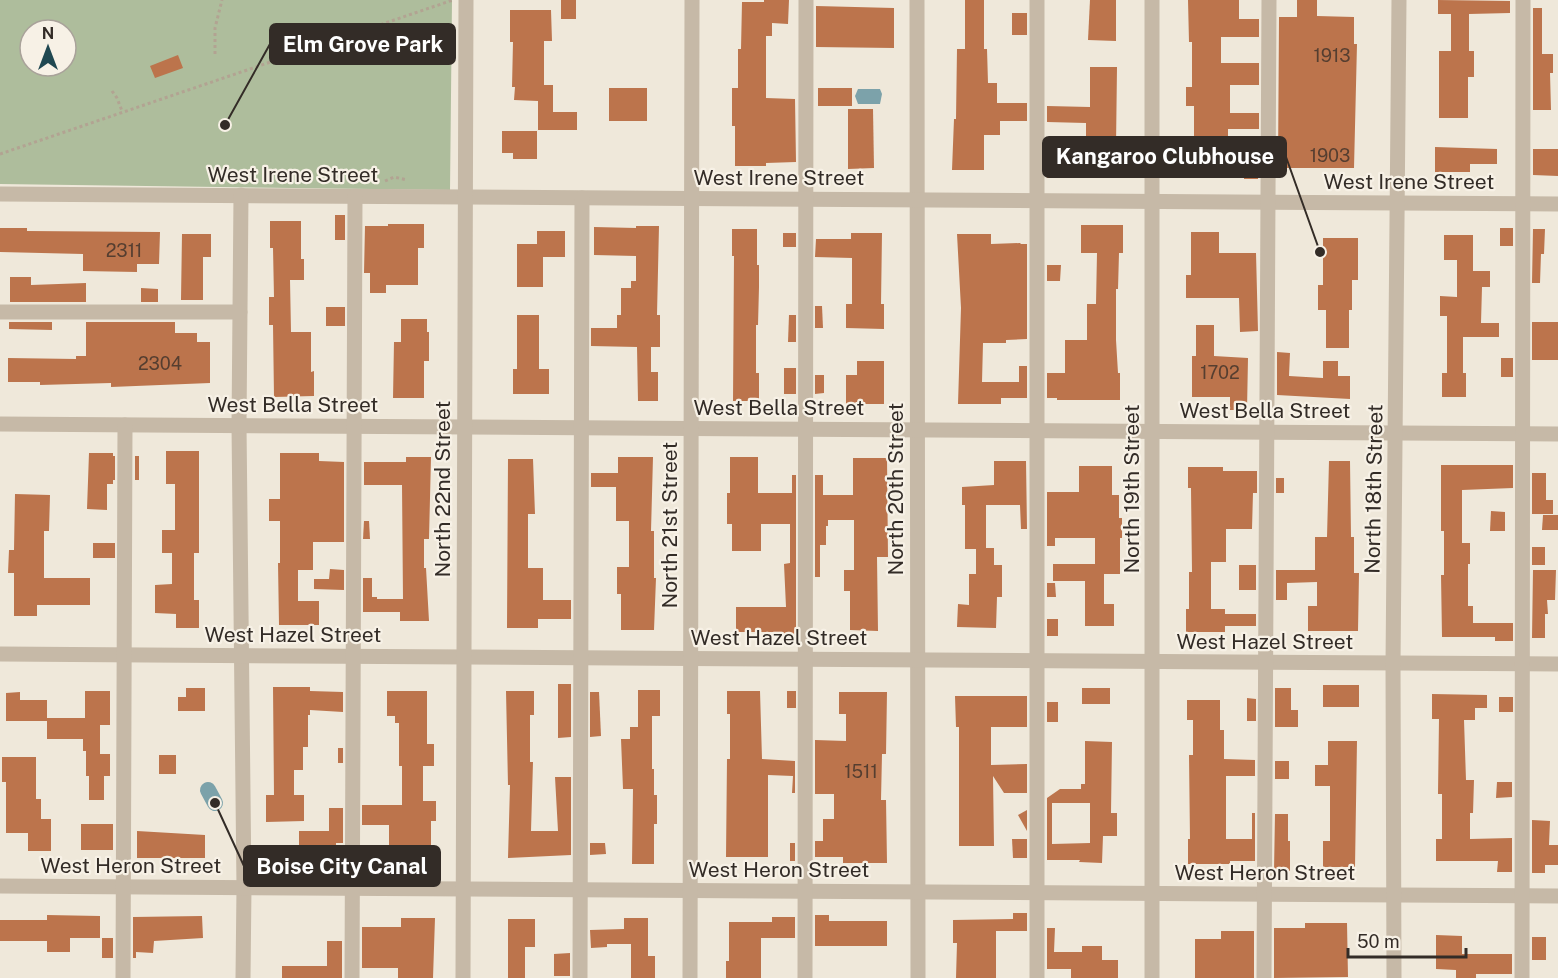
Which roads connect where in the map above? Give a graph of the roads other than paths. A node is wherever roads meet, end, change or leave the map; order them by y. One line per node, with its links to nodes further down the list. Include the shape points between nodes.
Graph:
1 (466, 0): 13 (street, North 22nd Street)
2 (692, 0): 15 (street, North 21st Street)
3 (806, 0): 16 (street)
4 (917, 0): 17 (street, North 20th Street)
5 (1037, 0): 18 (street)
6 (1152, 0): 19 (street, North 19th Street)
7 (1269, 0): 20 (street)
8 (1399, 0): 21 (street, North 18th Street)
9 (1523, 0): 22 (street)
10 (0, 194): 11 (street, West Irene Street)
11 (241, 195): 12 (street, West Irene Street); 25 (street)
12 (355, 196): 13 (street, West Irene Street); 29 (street)
13 (465, 197): 14 (street, West Irene Street); 30 (street, North 22nd Street)
14 (582, 198): 15 (street, West Irene Street); 31 (street)
15 (692, 198): 16 (street, West Irene Street); 32 (street, North 21st Street)
16 (806, 199): 17 (street, West Irene Street); 33 (street)
17 (917, 200): 18 (street, West Irene Street); 34 (street, North 20th Street)
18 (1037, 201): 19 (street, West Irene Street); 35 (street)
19 (1152, 202): 20 (street, West Irene Street); 36 (street, North 19th Street)
20 (1270, 202): 21 (street, West Irene Street); 37 (street)
21 (1398, 204): 22 (street, West Irene Street); 38 (street, North 18th Street)
22 (1523, 204): 23 (street, West Irene Street); 39 (street)
23 (1558, 204)
24 (0, 312): 25 (street)
25 (240, 312): 28 (street)
26 (0, 424): 27 (street, West Bella Street)
27 (125, 424): 28 (street, West Bella Street); 42 (street)
28 (239, 425): 29 (street, West Bella Street); 43 (street)
29 (354, 426): 30 (street, West Bella Street); 44 (street)
30 (465, 427): 31 (street, West Bella Street); 45 (street, North 22nd Street)
31 (580, 428): 32 (street, West Bella Street); 46 (street)
32 (691, 429): 33 (street, West Bella Street); 47 (street, North 21st Street)
33 (806, 429): 34 (street, West Bella Street); 48 (street)
34 (917, 430): 35 (street, West Bella Street); 49 (street, North 20th Street)
35 (1037, 431): 36 (street, West Bella Street); 50 (street)
36 (1153, 432): 37 (street, West Bella Street); 51 (street, North 19th Street)
37 (1267, 432): 38 (street, West Bella Street); 52 (street)
38 (1396, 433): 39 (street, West Bella Street); 53 (street, North 18th Street)
39 (1522, 434): 40 (street, West Bella Street); 54 (street)
40 (1558, 435)
41 (0, 654): 42 (street, West Hazel Street)
42 (124, 655): 43 (street, West Hazel Street); 57 (street)
43 (241, 656): 44 (street, West Hazel Street); 58 (street)
44 (353, 657): 45 (street, West Hazel Street); 59 (street)
45 (464, 657): 46 (street, West Hazel Street); 60 (street, North 22nd Street)
46 (580, 658): 47 (street, West Hazel Street); 61 (street)
47 (691, 659): 48 (street, West Hazel Street); 62 (street, North 21st Street)
48 (806, 660): 49 (street, West Hazel Street); 63 (street)
49 (917, 660): 50 (street, West Hazel Street); 64 (street, North 20th Street)
50 (1037, 661): 51 (street, West Hazel Street); 65 (street)
51 (1153, 662): 52 (street, West Hazel Street); 66 (street, North 19th Street)
52 (1266, 663): 53 (street, West Hazel Street); 67 (street)
53 (1393, 663): 54 (street, West Hazel Street); 68 (street, North 18th Street)
54 (1522, 664): 55 (street, West Hazel Street); 69 (street)
55 (1558, 664)
56 (0, 886): 57 (street, West Heron Street)
57 (123, 886): 58 (street, West Heron Street); 71 (street)
58 (244, 887): 59 (street, West Heron Street); 72 (street)
59 (352, 888): 60 (street, West Heron Street); 73 (street)
60 (464, 889): 61 (street, West Heron Street); 74 (street, North 22nd Street)
61 (580, 890): 62 (street, West Heron Street); 75 (street)
62 (690, 890): 63 (street, West Heron Street); 76 (street, North 21st Street)
63 (805, 891): 64 (street, West Heron Street); 77 (street)
64 (917, 892): 65 (street, West Heron Street); 78 (street, North 20th Street)
65 (1037, 893): 66 (street, West Heron Street); 79 (street)
66 (1151, 894): 67 (street, West Heron Street); 80 (street, North 19th Street)
67 (1265, 894): 68 (street, West Heron Street); 81 (street)
68 (1393, 895): 69 (street, West Heron Street); 82 (street, North 18th Street)
69 (1523, 896): 70 (street, West Heron Street); 83 (street)
70 (1558, 896)
71 (123, 978)
72 (243, 978)
73 (352, 978)
74 (463, 978)
75 (580, 978)
76 (690, 978)
77 (805, 978)
78 (918, 978)
79 (1037, 978)
80 (1152, 978)
81 (1264, 978)
82 (1394, 978)
83 (1522, 978)

